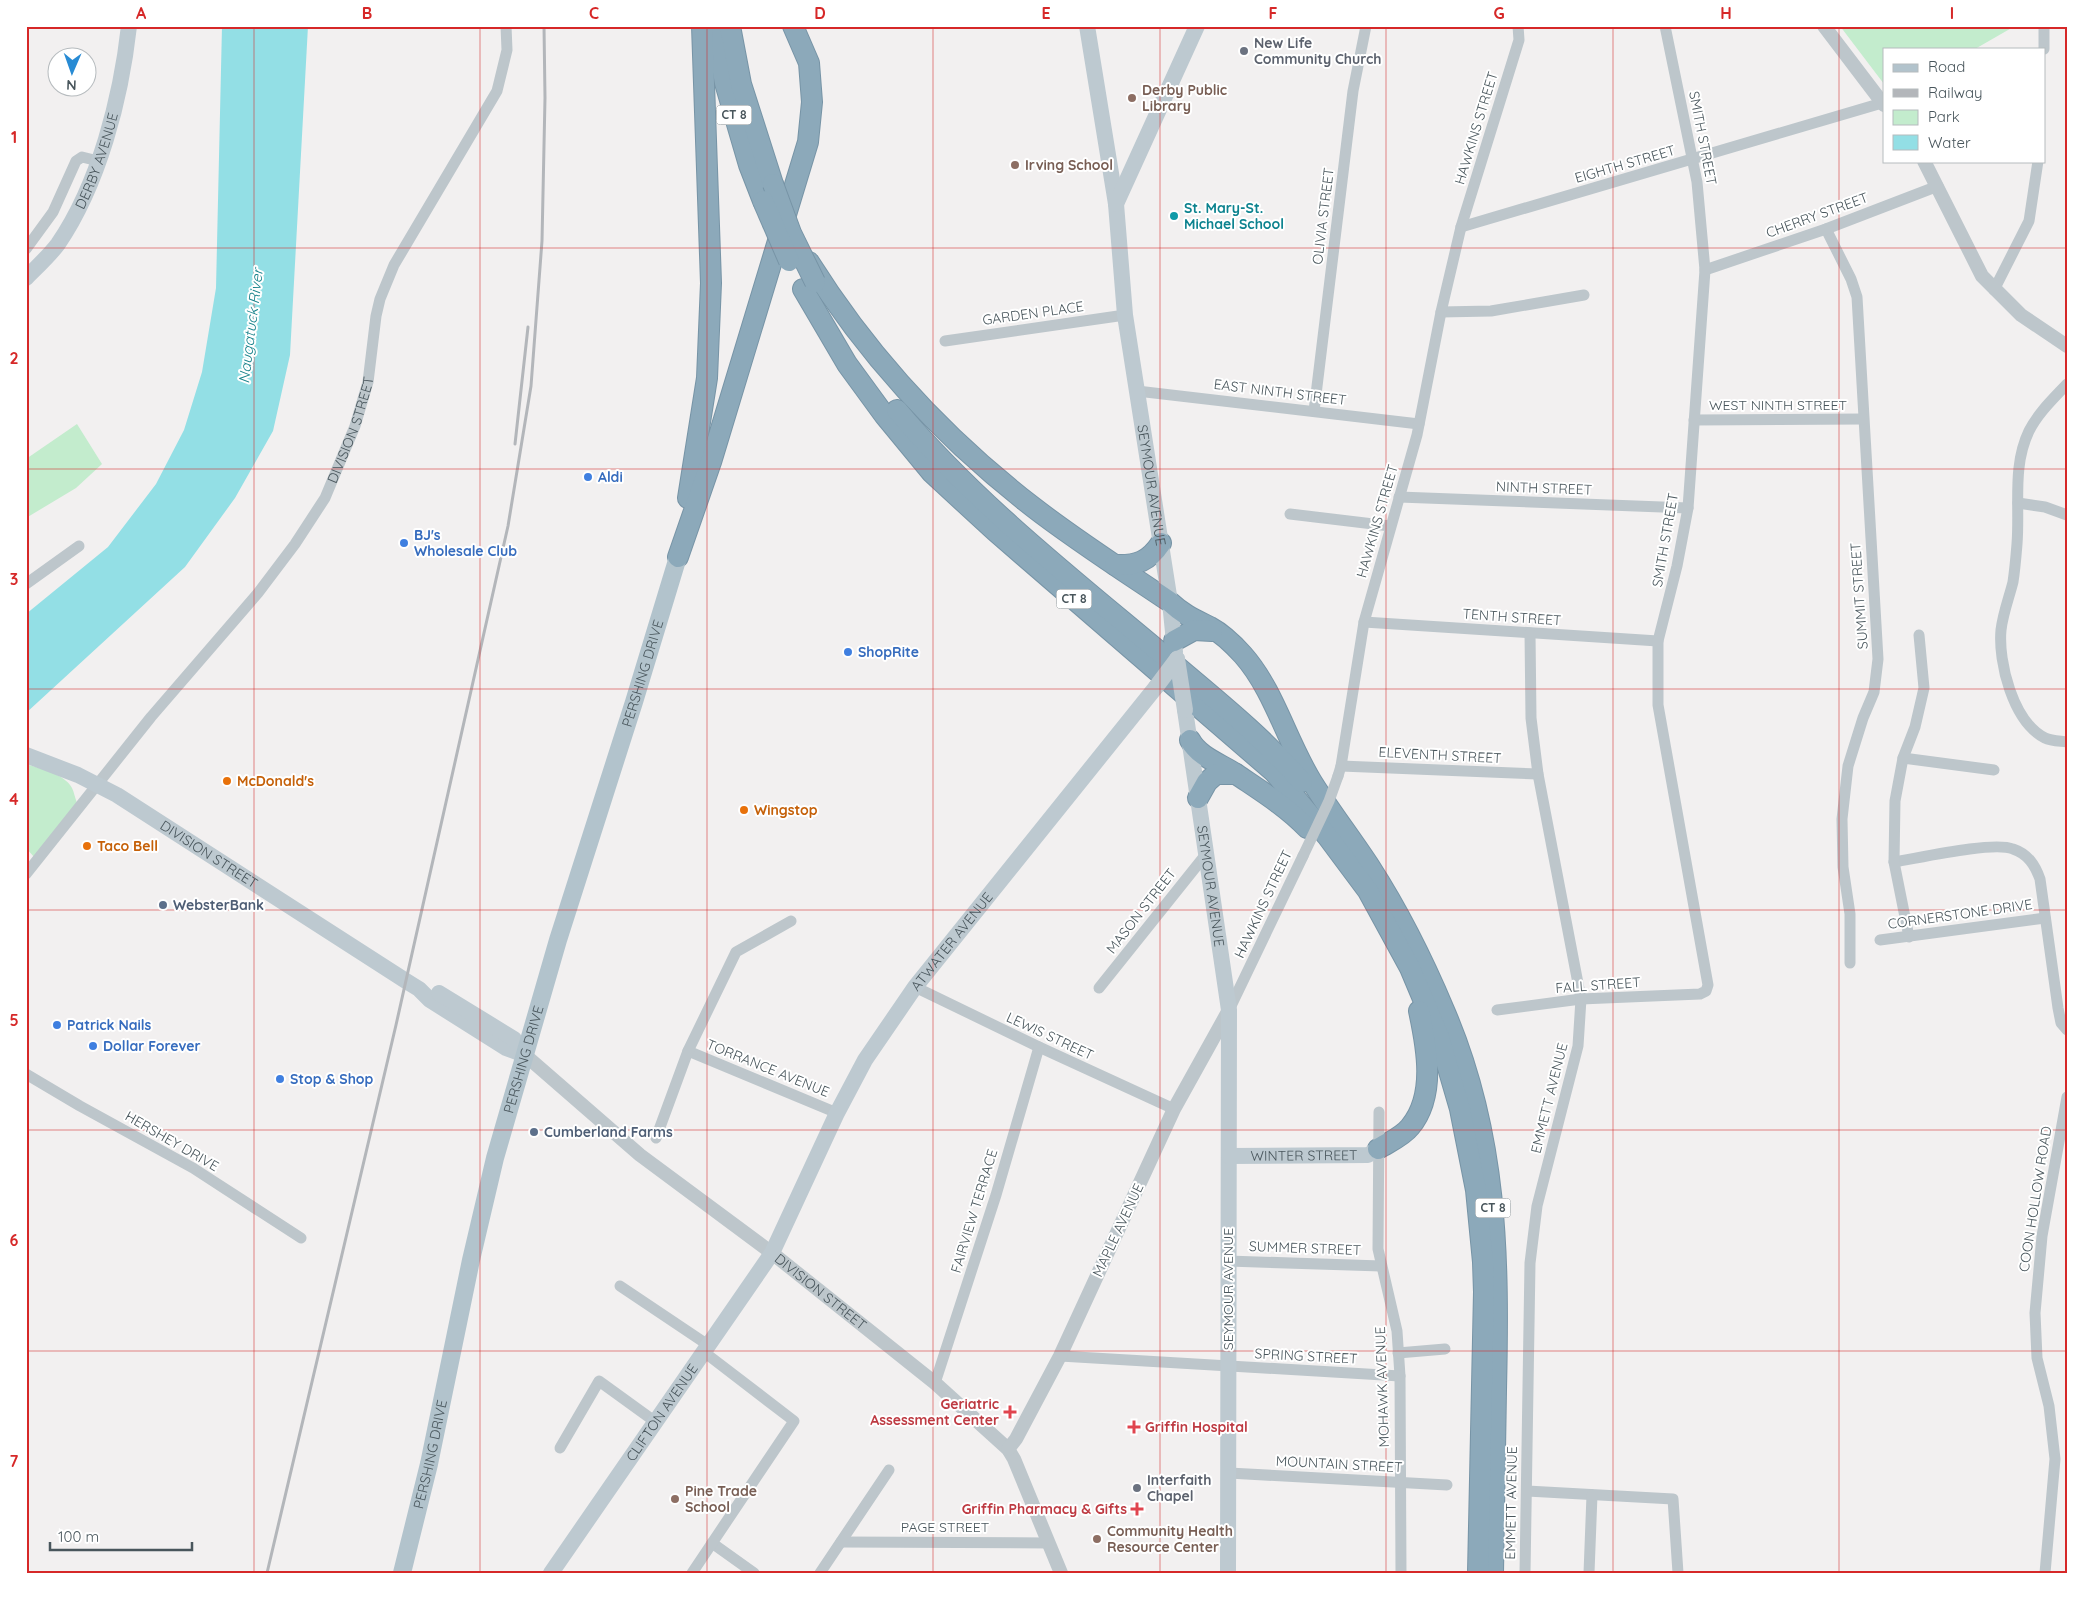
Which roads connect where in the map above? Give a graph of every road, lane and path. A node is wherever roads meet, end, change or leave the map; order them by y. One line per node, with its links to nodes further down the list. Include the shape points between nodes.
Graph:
1 (129, 26): 17 (main road, DERBY AVENUE, via 118,99)
2 (506, 26): 67 (street, DIVISION STREET, via 507,50 496,91 394,265 380,299 368,382 355,426 325,498 296,544 258,593 151,717)
3 (702, 26): 49 (highway, via 711,283 707,378)
4 (715, 26): 21 (highway, CT 8, via 725,83 749,165)
5 (730, 26): 21 (highway, CT 8, via 740,84)
6 (793, 26): 49 (highway, via 809,63 812,102 808,142 711,462)
7 (1087, 26): 22 (main road, SEYMOUR AVENUE)
8 (1197, 26): 22 (main road)
9 (1366, 26): 37 (street, OLIVIA STREET, via 1353,91)
10 (1518, 26): 23 (street, HAWKINS STREET, via 1519,40)
11 (1666, 26): 16 (street, SMITH STREET)
12 (1824, 26): 15 (street)
13 (2044, 26): 14 (street)
14 (2044, 48)
15 (1883, 104): 16 (street, EIGHTH STREET)
16 (1693, 160): 23 (street, EIGHTH STREET); 26 (street, SMITH STREET, via 1701,208)
17 (98, 161): 25 (street, via 82,158 76,161 53,212); 27 (main road, DERBY AVENUE, via 59,243)
18 (1925, 162): 20 (street)
19 (2038, 162): 29 (street, via 2029,221)
20 (1938, 186): 24 (street, CHERRY STREET); 29 (street, via 1977,269)
21 (768, 192): 28 (highway, CT 8, bridge, via 791,232); 28 (highway, CT 8, bridge, via 774,230)
22 (1116, 204): 32 (main road, SEYMOUR AVENUE)
23 (1461, 227): 31 (street, HAWKINS STREET)
24 (1826, 229): 26 (street, CHERRY STREET); 39 (street, SUMMIT STREET, via 1856,292)
25 (26, 249)
26 (1705, 270): 38 (street, SMITH STREET)
27 (26, 278)
28 (812, 282): 50 (highway, via 902,387 969,454 1033,507); 71 (highway, CT 8, via 858,360 897,411 945,464 1002,520 1279,755); 73 (highway, CT 8, via 847,364 932,473 994,531 1274,772)
29 (1994, 290): 34 (street, via 2022,315)
30 (1584, 295): 31 (street, via 1492,311)
31 (1441, 312): 40 (street, HAWKINS STREET)
32 (1125, 316): 33 (street, GARDEN PLACE); 36 (main road, SEYMOUR AVENUE)
33 (944, 341)
34 (2067, 346)
35 (2067, 384): 42 (street, via 2044,409 2029,432 2020,462)
36 (1137, 391): 37 (street, EAST NINTH STREET); 47 (main road, SEYMOUR AVENUE)
37 (1314, 411): 40 (street, EAST NINTH STREET)
38 (1694, 420): 39 (street, WEST NINTH STREET); 43 (street, SMITH STREET)
39 (1863, 420): 78 (street, SUMMIT STREET, via 1878,671 1874,692 1848,766 1842,819 1850,914)
40 (1419, 424): 41 (street, HAWKINS STREET)
41 (1399, 497): 43 (street, NINTH STREET); 46 (street, HAWKINS STREET)
42 (2018, 503): 45 (street, via 2045,507); 60 (street, via 2015,567 2001,637 2008,685 2026,722 2046,738)
43 (1688, 508): 57 (street, SMITH STREET)
44 (1290, 514): 46 (street)
45 (2067, 515)
46 (1390, 526): 53 (street, HAWKINS STREET)
47 (1160, 543): 50 (highway, via 1153,554 1140,564); 52 (main road, SEYMOUR AVENUE)
48 (79, 546): 51 (street)
49 (678, 557): 89 (main road, PERSHING DRIVE)
50 (1116, 565): 52 (highway)
51 (26, 584)
52 (1170, 602): 54 (highway, via 1185,616); 58 (main road, SEYMOUR AVENUE)
53 (1364, 622): 55 (street, TENTH STREET); 64 (street, HAWKINS STREET)
54 (1218, 633): 58 (highway, via 1194,630); 71 (highway, via 1255,671 1312,782)
55 (1530, 633): 57 (street, TENTH STREET); 66 (street, EMMETT AVENUE, via 1531,718)
56 (1919, 635): 62 (street, via 1924,688 1915,727)
57 (1658, 641): 82 (street, SMITH STREET, via 1661,734 1707,977 1706,990)
58 (1175, 651): 59 (main road, SEYMOUR AVENUE, bridge); 80 (main road, ATWATER AVENUE, bridge, via 1156,687)
59 (1190, 740): 65 (highway, via 1198,752); 68 (main road, SEYMOUR AVENUE)
60 (2067, 742)
61 (26, 755): 67 (main road, DIVISION STREET)
62 (1902, 758): 63 (street); 70 (street, via 1895,801)
63 (1994, 770)
64 (1340, 771): 66 (street, ELEVENTH STREET); 84 (street, HAWKINS STREET, bridge, via 1329,801)
65 (1236, 774): 68 (highway, via 1216,774); 73 (highway, via 1304,825)
66 (1538, 774): 83 (street, EMMETT AVENUE)
67 (98, 785): 72 (street); 89 (main road, DIVISION STREET, via 419,989 438,992 507,1034 519,1044)
68 (1198, 798): 69 (main road, SEYMOUR AVENUE)
69 (1206, 853): 81 (street, MASON STREET); 84 (main road, SEYMOUR AVENUE)
70 (1894, 862): 74 (street, via 1992,846 2013,849 2026,856 2036,868); 76 (street)
71 (1370, 867): 131 (highway, CT 8, via 1411,937 1456,1040 1475,1104 1489,1172 1497,1261)
72 (26, 874)
73 (1368, 891): 79 (highway, CT 8)
74 (2045, 918): 76 (street, CORNERSTONE DRIVE); 86 (street, via 2058,1008)
75 (791, 921): 88 (street, via 736,952)
76 (1910, 936): 77 (street, CORNERSTONE DRIVE)
77 (1880, 940)
78 (1850, 963)
79 (1410, 968): 96 (highway, via 1424,1038 1425,1092 1422,1107 1410,1127); 130 (highway, CT 8, via 1439,1037 1460,1109 1476,1190 1484,1292)
80 (915, 987): 87 (street, LEWIS STREET); 94 (main road, ATWATER AVENUE, via 864,1060)
81 (1099, 988)
82 (1700, 994): 83 (street, FALL STREET)
83 (1581, 999): 85 (street, FALL STREET); 117 (street, EMMETT AVENUE, via 1578,1046 1536,1206 1530,1263)
84 (1229, 1010): 92 (street, MAPLE AVENUE); 97 (main road, SEYMOUR AVENUE)
85 (1497, 1010)
86 (2067, 1030)
87 (1039, 1047): 92 (street, LEWIS STREET); 109 (street, FAIRVIEW TERRACE, via 996,1195)
88 (688, 1052): 94 (street, TORRANCE AVENUE); 95 (street)
89 (525, 1055): 99 (street, DIVISION STREET, via 640,1154); 122 (main road, PERSHING DRIVE, via 470,1260 429,1464)
90 (26, 1074): 98 (street, HERSHEY DRIVE, via 194,1168)
91 (2067, 1098): 135 (street, COON HOLLOW ROAD, via 2042,1236 2035,1313 2037,1358 2049,1406 2056,1459)
92 (1174, 1109): 106 (street, MAPLE AVENUE)
93 (1379, 1112): 96 (street, MOHAWK AVENUE)
94 (837, 1113): 99 (main road, ATWATER AVENUE)
95 (656, 1138)
96 (1378, 1149): 97 (main road, WINTER STREET, via 1368,1155); 101 (street, MOHAWK AVENUE, via 1378,1249)
97 (1229, 1156): 100 (main road, SEYMOUR AVENUE)
98 (301, 1238)
99 (772, 1253): 103 (main road, CLIFTON AVENUE); 109 (street, DIVISION STREET)
100 (1228, 1261): 101 (street, SUMMER STREET); 107 (main road, SEYMOUR AVENUE)
101 (1381, 1266): 105 (street, MOHAWK AVENUE, via 1397,1331)
102 (620, 1286): 103 (street)
103 (706, 1349): 110 (main road, CLIFTON AVENUE); 120 (street, via 794,1421)
104 (1445, 1349): 105 (street)
105 (1398, 1353): 108 (street, MOHAWK AVENUE)
106 (1060, 1356): 107 (street, SPRING STREET); 112 (street, MAPLE AVENUE)
107 (1228, 1366): 108 (street, SPRING STREET); 114 (main road, SEYMOUR AVENUE)
108 (1400, 1376): 115 (street, MOHAWK AVENUE)
109 (935, 1383): 112 (street, DIVISION STREET)
110 (657, 1423): 111 (street, via 599,1382); 123 (main road, CLIFTON AVENUE)
111 (560, 1448)
112 (1008, 1449): 121 (street, DIVISION STREET)
113 (889, 1470): 119 (street)
114 (1229, 1473): 115 (street, MOUNTAIN STREET); 128 (main road, SEYMOUR AVENUE)
115 (1399, 1482): 116 (street, MOUNTAIN STREET); 129 (street, MOHAWK AVENUE)
116 (1447, 1486)
117 (1527, 1491): 118 (street); 132 (street, EMMETT AVENUE)
118 (1592, 1494): 133 (street); 134 (street, via 1673,1499)
119 (841, 1542): 121 (street, PAGE STREET); 126 (street)
120 (712, 1543): 124 (street); 125 (street)
121 (1049, 1543): 127 (street, DIVISION STREET)
122 (402, 1573)
123 (551, 1573)
124 (692, 1573)
125 (754, 1573)
126 (820, 1573)
127 (1061, 1573)
128 (1228, 1573)
129 (1401, 1573)
130 (1478, 1573)
131 (1493, 1573)
132 (1525, 1573)
133 (1589, 1573)
134 (1678, 1573)
135 (2045, 1573)

